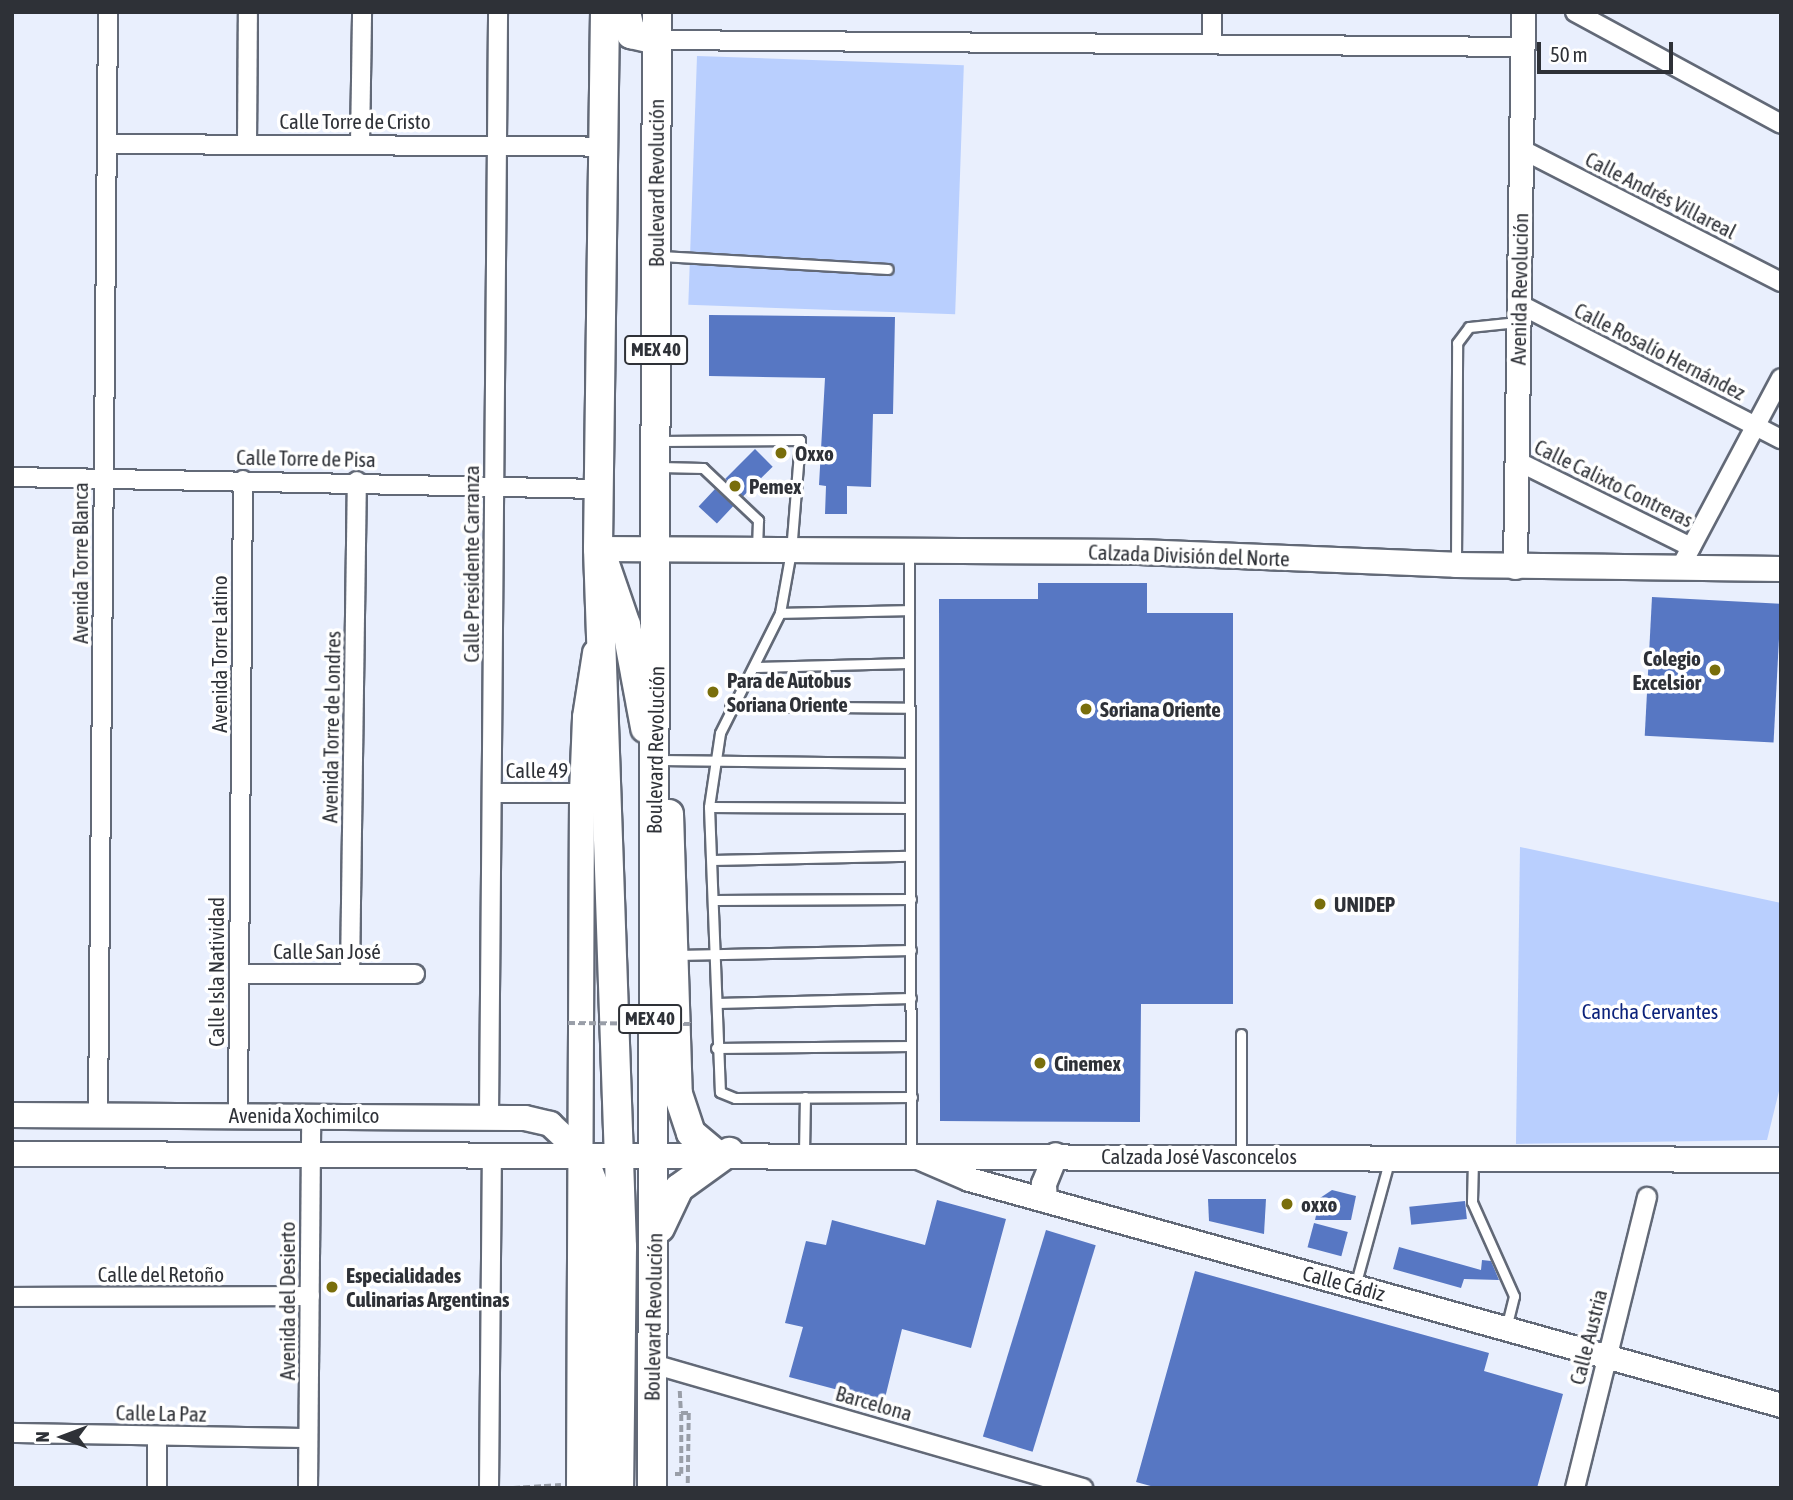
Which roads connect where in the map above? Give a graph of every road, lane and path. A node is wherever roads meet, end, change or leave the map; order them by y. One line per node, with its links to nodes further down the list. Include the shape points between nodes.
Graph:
1 (108, 12): 15 (street, Avenida Torre Blanca)
2 (248, 12): 16 (street)
3 (362, 12): 17 (street)
4 (498, 12): 18 (street, Calle Presidente Carranza)
5 (605, 12): 19 (main road, MEX 40)
6 (626, 12): 11 (main road, via 631,34)
7 (657, 12): 11 (main road, Boulevard Revolución / MEX 40)
8 (1212, 12): 12 (street)
9 (1523, 12): 13 (street, Avenida Revolución)
10 (1575, 12): 14 (street)
11 (657, 40): 12 (street); 21 (main road, Boulevard Revolución / MEX 40)
12 (1212, 44): 13 (street)
13 (1523, 47): 20 (street, Avenida Revolución)
14 (1781, 124)
15 (107, 144): 16 (street, Calle Torre de Cristo); 31 (street, Avenida Torre Blanca)
16 (247, 144): 17 (street, Calle Torre de Cristo)
17 (360, 144): 18 (street, Calle Torre de Cristo)
18 (497, 144): 19 (street, Calle Torre de Cristo); 34 (street, Calle Presidente Carranza)
19 (603, 146): 35 (main road, MEX 40)
20 (1521, 149): 23 (street, Calle Andrés Villareal); 24 (street, Avenida Revolución)
21 (656, 256): 22 (lane); 28 (main road, Boulevard Revolución / MEX 40)
22 (888, 269)
23 (1781, 282)
24 (1519, 313): 26 (street, Calle Rosalío Hernández); 29 (street, Avenida Revolución); 42 (lane, via 1469,327 1458,343)
25 (1781, 378): 26 (street)
26 (1756, 425): 27 (street, Calle Rosalío Hernández); 41 (street)
27 (1781, 439)
28 (658, 454): 37 (main road, Boulevard Revolución / MEX 40); 38 (lane, via 704,468 758,520); 39 (lane, via 800,440)
29 (1517, 461): 41 (street, Calle Calixto Contreras); 43 (street, Avenida Revolución)
30 (12, 477): 31 (street, Calle Torre de Pisa)
31 (103, 478): 32 (street, Calle Torre de Pisa); 80 (street, Avenida Torre Blanca)
32 (243, 480): 33 (street, Calle Torre de Pisa); 59 (street, Avenida Torre Latino)
33 (356, 481): 34 (street, Calle Torre de Pisa); 68 (street, Avenida Torre de Londres)
34 (495, 487): 35 (street, Calle Torre de Pisa); 55 (street, Calle Presidente Carranza)
35 (598, 489): 36 (main road, MEX 40)
36 (598, 549): 37 (main road, Calzada División del Norte); 47 (main road, MEX 40); 52 (main road, via 620,600)
37 (659, 549): 38 (main road, Calzada División del Norte); 52 (main road, Boulevard Revolución / MEX 40)
38 (757, 551): 39 (main road, Calzada División del Norte)
39 (791, 551): 40 (main road, Calzada División del Norte); 46 (lane)
40 (909, 552): 42 (main road, Calzada División del Norte, via 1139,552); 45 (lane)
41 (1686, 558): 43 (main road, Calzada División del Norte); 44 (main road, Calzada División del Norte)
42 (1456, 565): 43 (main road, Calzada División del Norte)
43 (1515, 567)
44 (1781, 569)
45 (909, 610): 46 (lane); 48 (lane)
46 (780, 613): 49 (lane)
47 (601, 627): 56 (main road, via 588,687); 84 (main road, MEX 40)
48 (909, 663): 49 (lane); 51 (lane)
49 (756, 667): 50 (lane)
50 (730, 706): 51 (lane); 53 (lane)
51 (909, 708): 54 (lane)
52 (655, 759): 53 (lane); 66 (main road, via 668,807); 85 (main road, Boulevard Revolución / MEX 40, via 650,958)
53 (712, 763): 54 (lane); 57 (lane)
54 (910, 763): 58 (lane)
55 (492, 793): 56 (street, Calle 49); 83 (street, Calle Presidente Carranza)
56 (582, 793): 89 (main road)
57 (709, 807): 58 (lane); 61 (lane)
58 (910, 808): 60 (lane)
59 (240, 829): 67 (street, Calle Isla Natividad)
60 (910, 856): 61 (lane); 62 (lane)
61 (712, 860): 63 (lane)
62 (911, 899): 63 (lane); 64 (lane)
63 (714, 900): 65 (lane)
64 (911, 950): 65 (lane); 70 (lane)
65 (716, 954): 66 (lane); 71 (lane)
66 (675, 955): 86 (main road, via 678,1094 691,1133)
67 (239, 974): 68 (street, Calle San José); 81 (street, Calle Isla Natividad)
68 (350, 974): 69 (street, Calle San José)
69 (415, 974)
70 (911, 998): 71 (lane); 75 (lane)
71 (717, 1003): 76 (lane)
72 (568, 1023): 73 (path, bridge)
73 (692, 1024)
74 (1241, 1034): 92 (lane)
75 (911, 1046): 76 (lane); 78 (lane)
76 (716, 1048): 77 (lane, via 717,1083 726,1097)
77 (805, 1097): 78 (lane); 87 (lane)
78 (912, 1097): 90 (lane)
79 (12, 1115): 80 (main road, Avenida Xochimilco)
80 (98, 1115): 81 (main road, Avenida Xochimilco)
81 (238, 1115): 82 (main road, Avenida Xochimilco)
82 (311, 1115): 83 (main road, Avenida Xochimilco); 93 (street, Avenida del Desierto)
83 (489, 1116): 89 (main road, Avenida Xochimilco, via 550,1124)
84 (618, 1152): 85 (main road, Calzada José Vasconcelos); 89 (main road, Avenida Xochimilco); 118 (main road, MEX 40)
85 (655, 1152): 86 (main road, Calzada José Vasconcelos); 100 (main road, Boulevard Revolución / MEX 40)
86 (722, 1153): 87 (main road, Calzada José Vasconcelos); 100 (main road, via 678,1188)
87 (804, 1153): 90 (main road, Calzada José Vasconcelos)
88 (12, 1154): 93 (main road, Avenida Xochimilco)
89 (582, 1154): 96 (main road, Avenida Xochimilco); 112 (main road); 117 (main road, via 596,1190)
90 (911, 1154): 91 (main road, Calzada José Vasconcelos); 99 (street, Calle Cádiz, via 969,1179)
91 (1056, 1155): 92 (main road, Calzada José Vasconcelos); 99 (main road, via 1044,1184)
92 (1241, 1156): 94 (main road, Calzada José Vasconcelos)
93 (311, 1157): 96 (main road, Avenida Xochimilco); 102 (street, Avenida del Desierto)
94 (1391, 1157): 95 (main road, Calzada José Vasconcelos); 101 (lane)
95 (1473, 1157): 97 (main road, Calzada José Vasconcelos); 104 (lane, via 1472,1202 1514,1296)
96 (492, 1158): 115 (street)
97 (1781, 1160)
98 (1647, 1197): 105 (street, Calle Austria)
99 (1045, 1200): 101 (street, Calle Cádiz)
100 (654, 1244): 106 (main road, Boulevard Revolución / MEX 40)
101 (1355, 1286): 104 (street, Calle Cádiz)
102 (310, 1296): 103 (street, Calle del Retoño); 110 (street, Avenida del Desierto)
103 (12, 1297)
104 (1506, 1327): 105 (street, Calle Cádiz)
105 (1607, 1355): 107 (street, Calle Cádiz); 122 (street, Calle Austria)
106 (653, 1364): 119 (main road, Boulevard Revolución / MEX 40); 121 (street, Barcelona)
107 (1781, 1405)
108 (12, 1433): 109 (street, Calle La Paz)
109 (157, 1436): 110 (street, Calle La Paz); 113 (street)
110 (309, 1437): 114 (street, Avenida del Desierto)
111 (681, 1474): 120 (path, via 681,1413 689,1413)
112 (573, 1487): 116 (path)
113 (157, 1488)
114 (308, 1488)
115 (489, 1488)
116 (513, 1488)
117 (598, 1488)
118 (619, 1488)
119 (652, 1488)
120 (688, 1488)
121 (1083, 1488)
122 (1576, 1488)

